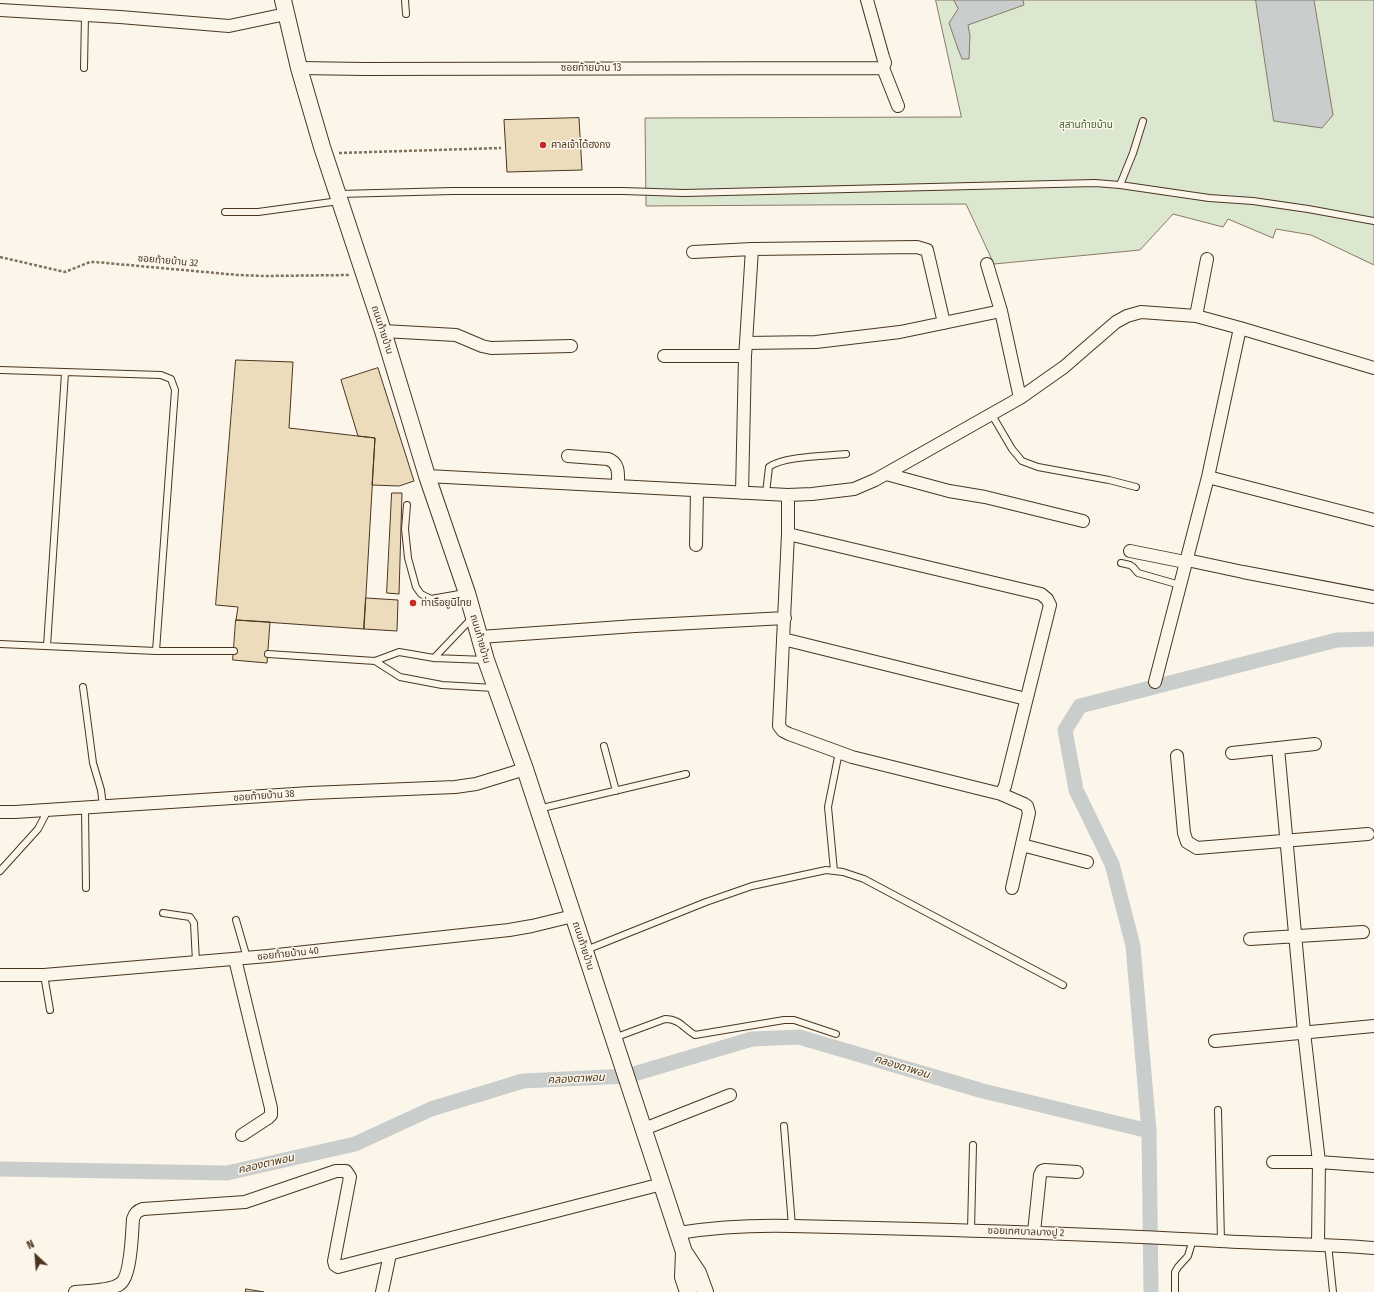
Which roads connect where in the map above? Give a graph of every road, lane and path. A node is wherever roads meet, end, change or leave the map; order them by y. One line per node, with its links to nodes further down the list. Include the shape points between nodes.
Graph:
1 (405, 0): 5 (lane)
2 (867, 0): 9 (street, via 884,56)
3 (284, 7): 6 (street, via 229,26); 8 (street, ถนนท้ายบ้าน)
4 (0, 10): 6 (street)
5 (406, 14)
6 (84, 15): 7 (lane)
7 (84, 68)
8 (299, 68): 9 (street, ซอยท้ายบ้าน 13); 13 (street, ถนนท้ายบ้าน)
9 (883, 68): 10 (street)
10 (898, 106)
11 (1143, 121): 14 (lane)
12 (501, 148): 13 (path)
13 (324, 153): 15 (street, ถนนท้ายบ้าน)
14 (1120, 185): 15 (lane, via 1095,183 684,192 452,190); 17 (lane, via 1208,198 1253,200)
15 (338, 197): 16 (lane, via 258,212); 28 (street, ถนนท้ายบ้าน)
16 (225, 212)
17 (1374, 221)
18 (752, 250): 19 (street); 26 (street, via 917,247 927,250); 29 (street)
19 (692, 252)
20 (0, 257): 23 (path, ซอยท้ายบ้าน 32, via 65,272 95,262 244,276)
21 (1207, 259): 25 (street)
22 (988, 264): 24 (street)
23 (339, 275)
24 (1001, 311): 26 (street); 36 (street)
25 (1196, 316): 27 (street); 36 (street, via 1140,312 1127,316 1116,322 1064,367)
26 (944, 323): 29 (street, via 900,332 816,342)
27 (1240, 328): 33 (street); 42 (street)
28 (383, 331): 30 (street, via 456,335 491,348); 41 (street, ถนนท้ายบ้าน)
29 (746, 343): 32 (street)
30 (571, 346)
31 (664, 356): 32 (street)
32 (745, 356): 46 (street)
33 (1374, 368)
34 (0, 370): 35 (lane)
35 (65, 373): 65 (lane); 66 (lane, via 161,375 171,379 175,390)
36 (1020, 398): 37 (street)
37 (992, 415): 40 (street); 44 (lane, via 1012,449 1022,460 1038,467)
38 (846, 454): 47 (lane, via 784,460 774,464 769,467)
39 (568, 456): 43 (street, via 613,460 618,470)
40 (886, 474): 48 (street, via 854,489); 51 (street)
41 (428, 476): 43 (street); 58 (street, ถนนท้ายบ้าน)
42 (1208, 477): 50 (street); 55 (street)
43 (618, 486): 45 (street)
44 (1136, 487)
45 (698, 491): 46 (street); 53 (street)
46 (742, 493): 47 (street)
47 (766, 493): 48 (street)
48 (788, 495): 52 (street)
49 (407, 505): 58 (lane, via 408,558 416,587 421,594 431,599)
50 (1374, 520)
51 (1083, 521)
52 (788, 534): 61 (street); 75 (street, via 1041,594 1050,605)
53 (696, 545)
54 (1130, 551): 55 (street)
55 (1186, 561): 57 (street); 59 (street)
56 (1121, 563): 57 (lane, via 1134,567 1138,573)
57 (1180, 585): 72 (street)
58 (467, 593): 60 (street, ถนนท้ายบ้าน)
59 (1374, 597)
60 (474, 616): 62 (street, ถนนท้ายบ้าน); 69 (lane)
61 (785, 618): 62 (street); 63 (street)
62 (480, 637): 70 (street, ถนนท้ายบ้าน)
63 (783, 639): 75 (street); 79 (street, via 778,726 789,734)
64 (0, 644): 65 (lane)
65 (46, 646): 66 (lane)
66 (156, 651): 67 (lane)
67 (234, 651)
68 (268, 654): 71 (lane)
69 (434, 658): 70 (lane); 71 (lane, via 399,652)
70 (486, 660): 74 (street, ถนนท้ายบ้าน)
71 (375, 661): 74 (lane, via 400,677 442,685)
72 (1155, 682)
73 (84, 687): 86 (lane, via 93,764)
74 (496, 688): 82 (street, ถนนท้ายบ้าน)
75 (1026, 699): 85 (street)
76 (1315, 744): 78 (street)
77 (604, 746): 84 (lane)
78 (1278, 748): 80 (street); 92 (street)
79 (839, 752): 85 (street); 96 (lane, via 828,807)
80 (1232, 753)
81 (1177, 756): 92 (street, via 1184,834 1187,842 1197,848)
82 (525, 769): 86 (street, ซอยท้ายบ้าน 38, via 476,784 455,787); 88 (street, ถนนท้ายบ้าน)
83 (686, 774): 84 (lane)
84 (616, 791): 88 (lane)
85 (1001, 794): 93 (street, via 1024,804 1028,809)
86 (103, 806): 87 (street, ซอยท้ายบ้าน 38)
87 (85, 808): 89 (street, ซอยท้ายบ้าน 38); 97 (lane)
88 (538, 809): 100 (street, ถนนท้ายบ้าน)
89 (48, 810): 90 (street, ซอยท้ายบ้าน 38); 95 (lane, via 38,829)
90 (0, 812)
91 (1368, 834): 92 (street)
92 (1287, 840): 103 (street)
93 (1022, 845): 94 (street); 98 (street)
94 (1087, 862)
95 (0, 871)
96 (834, 871): 105 (lane, via 826,870 752,886); 110 (lane, via 864,879)
97 (86, 888)
98 (1012, 888)
99 (163, 913): 107 (lane, via 190,917 194,923)
100 (573, 916): 105 (street, ถนนท้ายบ้าน); 106 (street, ซอยท้ายบ้าน 40, via 509,930)
101 (236, 920): 106 (lane)
102 (1363, 932): 103 (street)
103 (1295, 937): 104 (street); 113 (street)
104 (1250, 939)
105 (585, 951): 115 (street, ถนนท้ายบ้าน)
106 (241, 958): 107 (street, ซอยท้ายบ้าน 40); 121 (street, via 271,1108 271,1115 268,1118)
107 (196, 962): 109 (street, ซอยท้ายบ้าน 40)
108 (0, 975): 109 (street, ซอยท้ายบ้าน 40)
109 (44, 975): 111 (lane)
110 (1063, 985)
111 (50, 1010)
112 (1374, 1026): 113 (street)
113 (1304, 1032): 116 (street); 124 (street)
114 (836, 1034): 115 (lane, via 794,1020 784,1020 695,1035 680,1022 665,1019)
115 (614, 1038): 120 (street, ถนนท้ายบ้าน)
116 (1215, 1041)
117 (730, 1095): 120 (street)
118 (1218, 1110): 133 (lane)
119 (784, 1126): 128 (lane)
120 (644, 1129): 127 (street, ถนนท้ายบ้าน)
121 (242, 1135)
122 (974, 1145): 129 (lane)
123 (1273, 1162): 124 (street)
124 (1319, 1162): 125 (street); 134 (street)
125 (1374, 1166)
126 (1077, 1172): 130 (street, via 1042,1171)
127 (662, 1184): 131 (street, ถนนท้ายบ้าน); 137 (street)
128 (792, 1226): 129 (street, ซอยเทศบาลบางปู 2); 131 (street, ซอยเทศบาลบางปู 2, via 755,1225)
129 (971, 1230): 130 (street, ซอยเทศบาลบางปู 2)
130 (1034, 1232): 132 (street, ซอยเทศบาลบางปู 2)
131 (678, 1233): 136 (street, ถนนท้ายบ้าน)
132 (1193, 1239): 133 (street, ซอยเทศบาลบางปู 2); 142 (lane, via 1188,1256 1175,1272)
133 (1221, 1241): 134 (street, ซอยเทศบาลบางปู 2)
134 (1323, 1244): 135 (street, ซอยเทศบาลบางปู 2); 143 (lane)
135 (1374, 1248)
136 (684, 1252): 140 (street, ถนนท้ายบ้าน, via 683,1277); 141 (street, ถนนท้ายบ้าน, via 698,1273)
137 (390, 1254): 138 (street, via 338,1267 335,1264 350,1177 348,1172 342,1170 245,1202 138,1210 133,1219 128,1272 121,1284); 139 (street)
138 (75, 1292)
139 (382, 1292)
140 (688, 1292)
141 (705, 1292)
142 (1175, 1292)
143 (1333, 1292)

